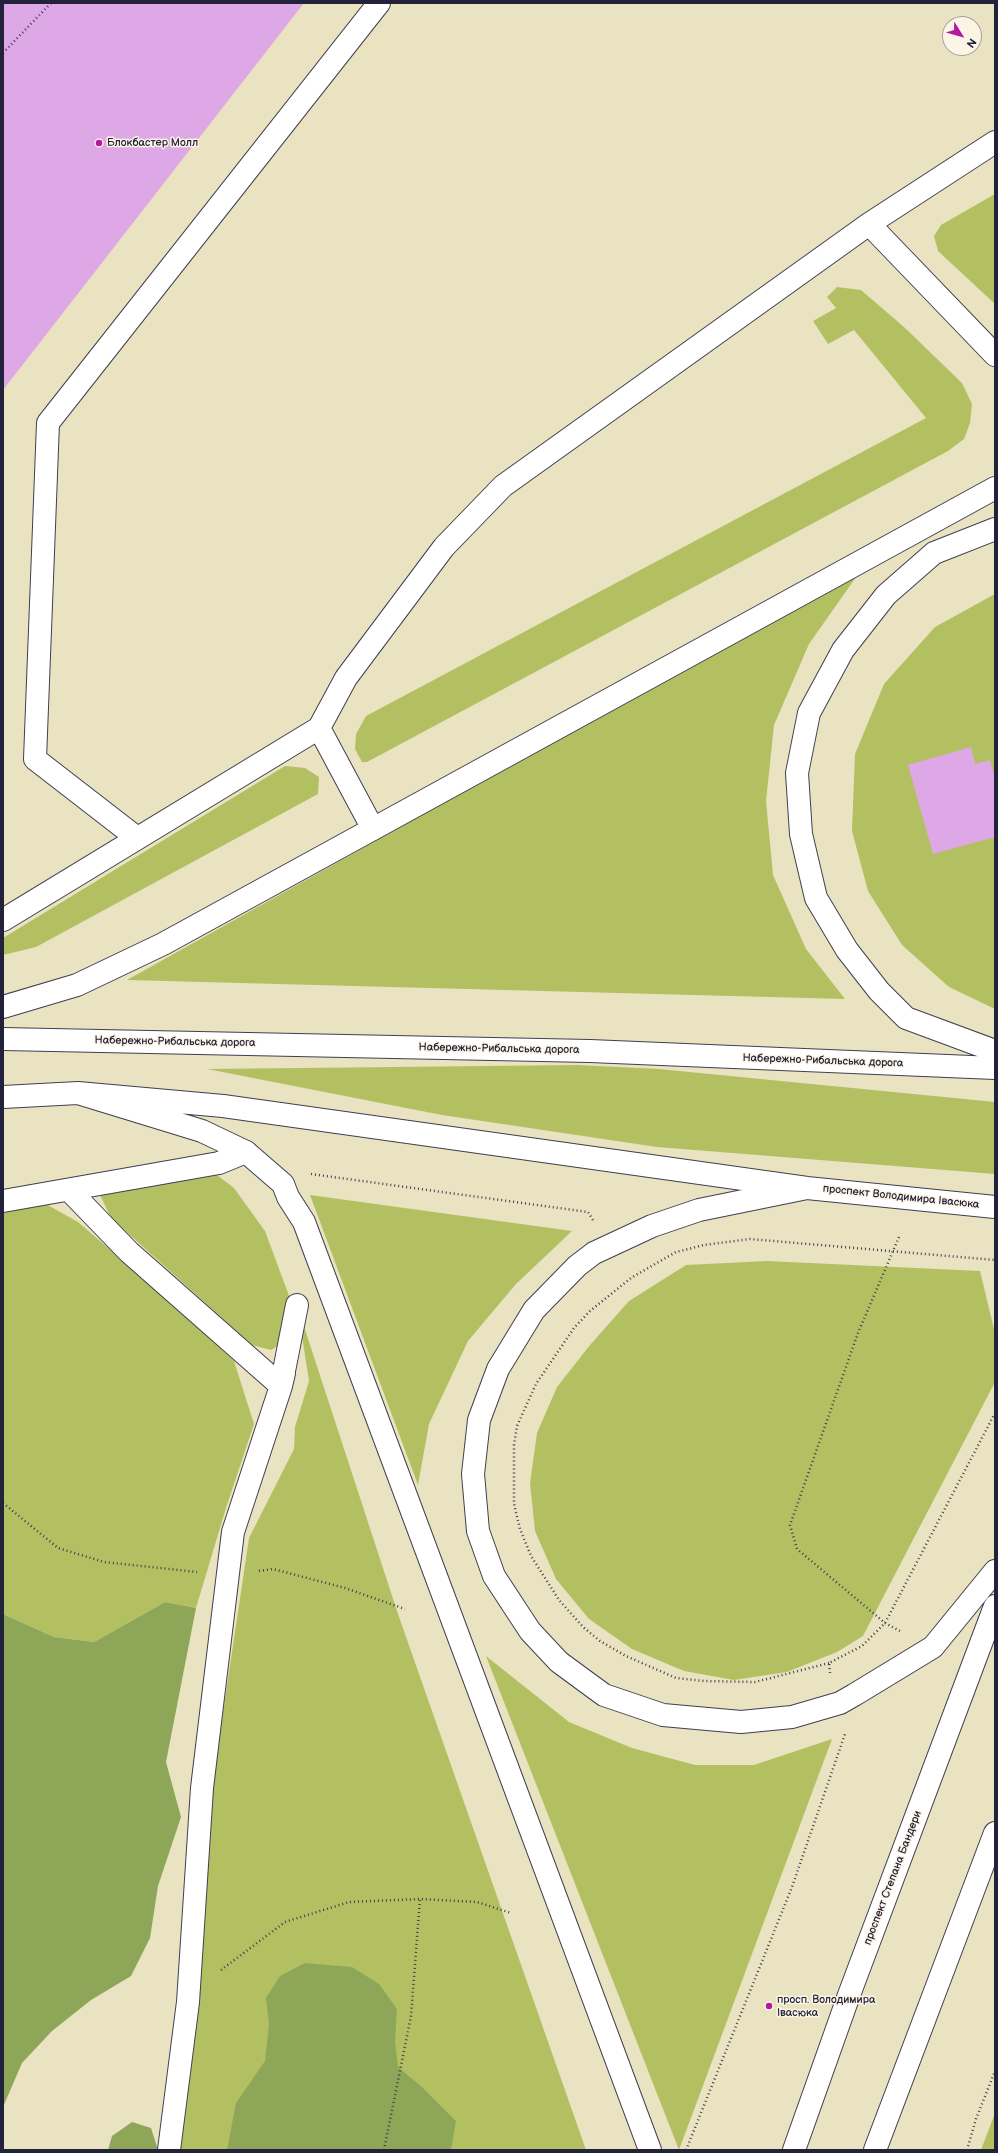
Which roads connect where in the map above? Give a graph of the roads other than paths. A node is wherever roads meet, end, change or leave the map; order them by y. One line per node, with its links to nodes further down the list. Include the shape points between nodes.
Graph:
1 (379, 3): 9 (main road, via 48,423 35,759)
2 (995, 142): 3 (main road)
3 (869, 224): 4 (main road); 7 (main road, via 504,486 444,547 346,678)
4 (995, 355)
5 (995, 488): 8 (main road)
6 (995, 530): 13 (main road, via 934,553 886,595 843,650 810,713 797,773 801,834 816,898 847,950 878,991 906,1018)
7 (319, 728): 8 (main road); 9 (main road)
8 (373, 829): 11 (main road, via 163,944 77,985)
9 (136, 838): 10 (main road)
10 (3, 920)
11 (3, 1007)
12 (3, 1039): 14 (main road, Набережно-Рибальська дорога, via 590,1051)
13 (995, 1051)
14 (995, 1068)
15 (78, 1093): 16 (main road); 17 (main road, via 202,1131); 18 (main road, via 223,1106)
16 (3, 1097)
17 (246, 1152): 19 (main road, via 219,1163); 28 (main road, via 283,1184 304,1222)
18 (807, 1188): 21 (main road, проспект Володимира Івасюка); 24 (main road, via 698,1210 609,1245 577,1266 534,1310 498,1369 480,1420 473,1474 478,1531 494,1576 530,1632 559,1662 604,1695 663,1715 741,1722 792,1717 840,1703 933,1647)
19 (69, 1190): 20 (main road); 23 (main road, via 129,1252)
20 (3, 1201)
21 (995, 1207)
22 (297, 1305): 23 (main road)
23 (281, 1386): 27 (main road, via 233,1532 202,1788 188,2002)
24 (995, 1571)
25 (995, 1606): 29 (main road, проспект Степана Бандери, via 849,1995)
26 (995, 1833): 30 (main road)
27 (169, 2150)
28 (650, 2150)
29 (794, 2150)
30 (875, 2150)

